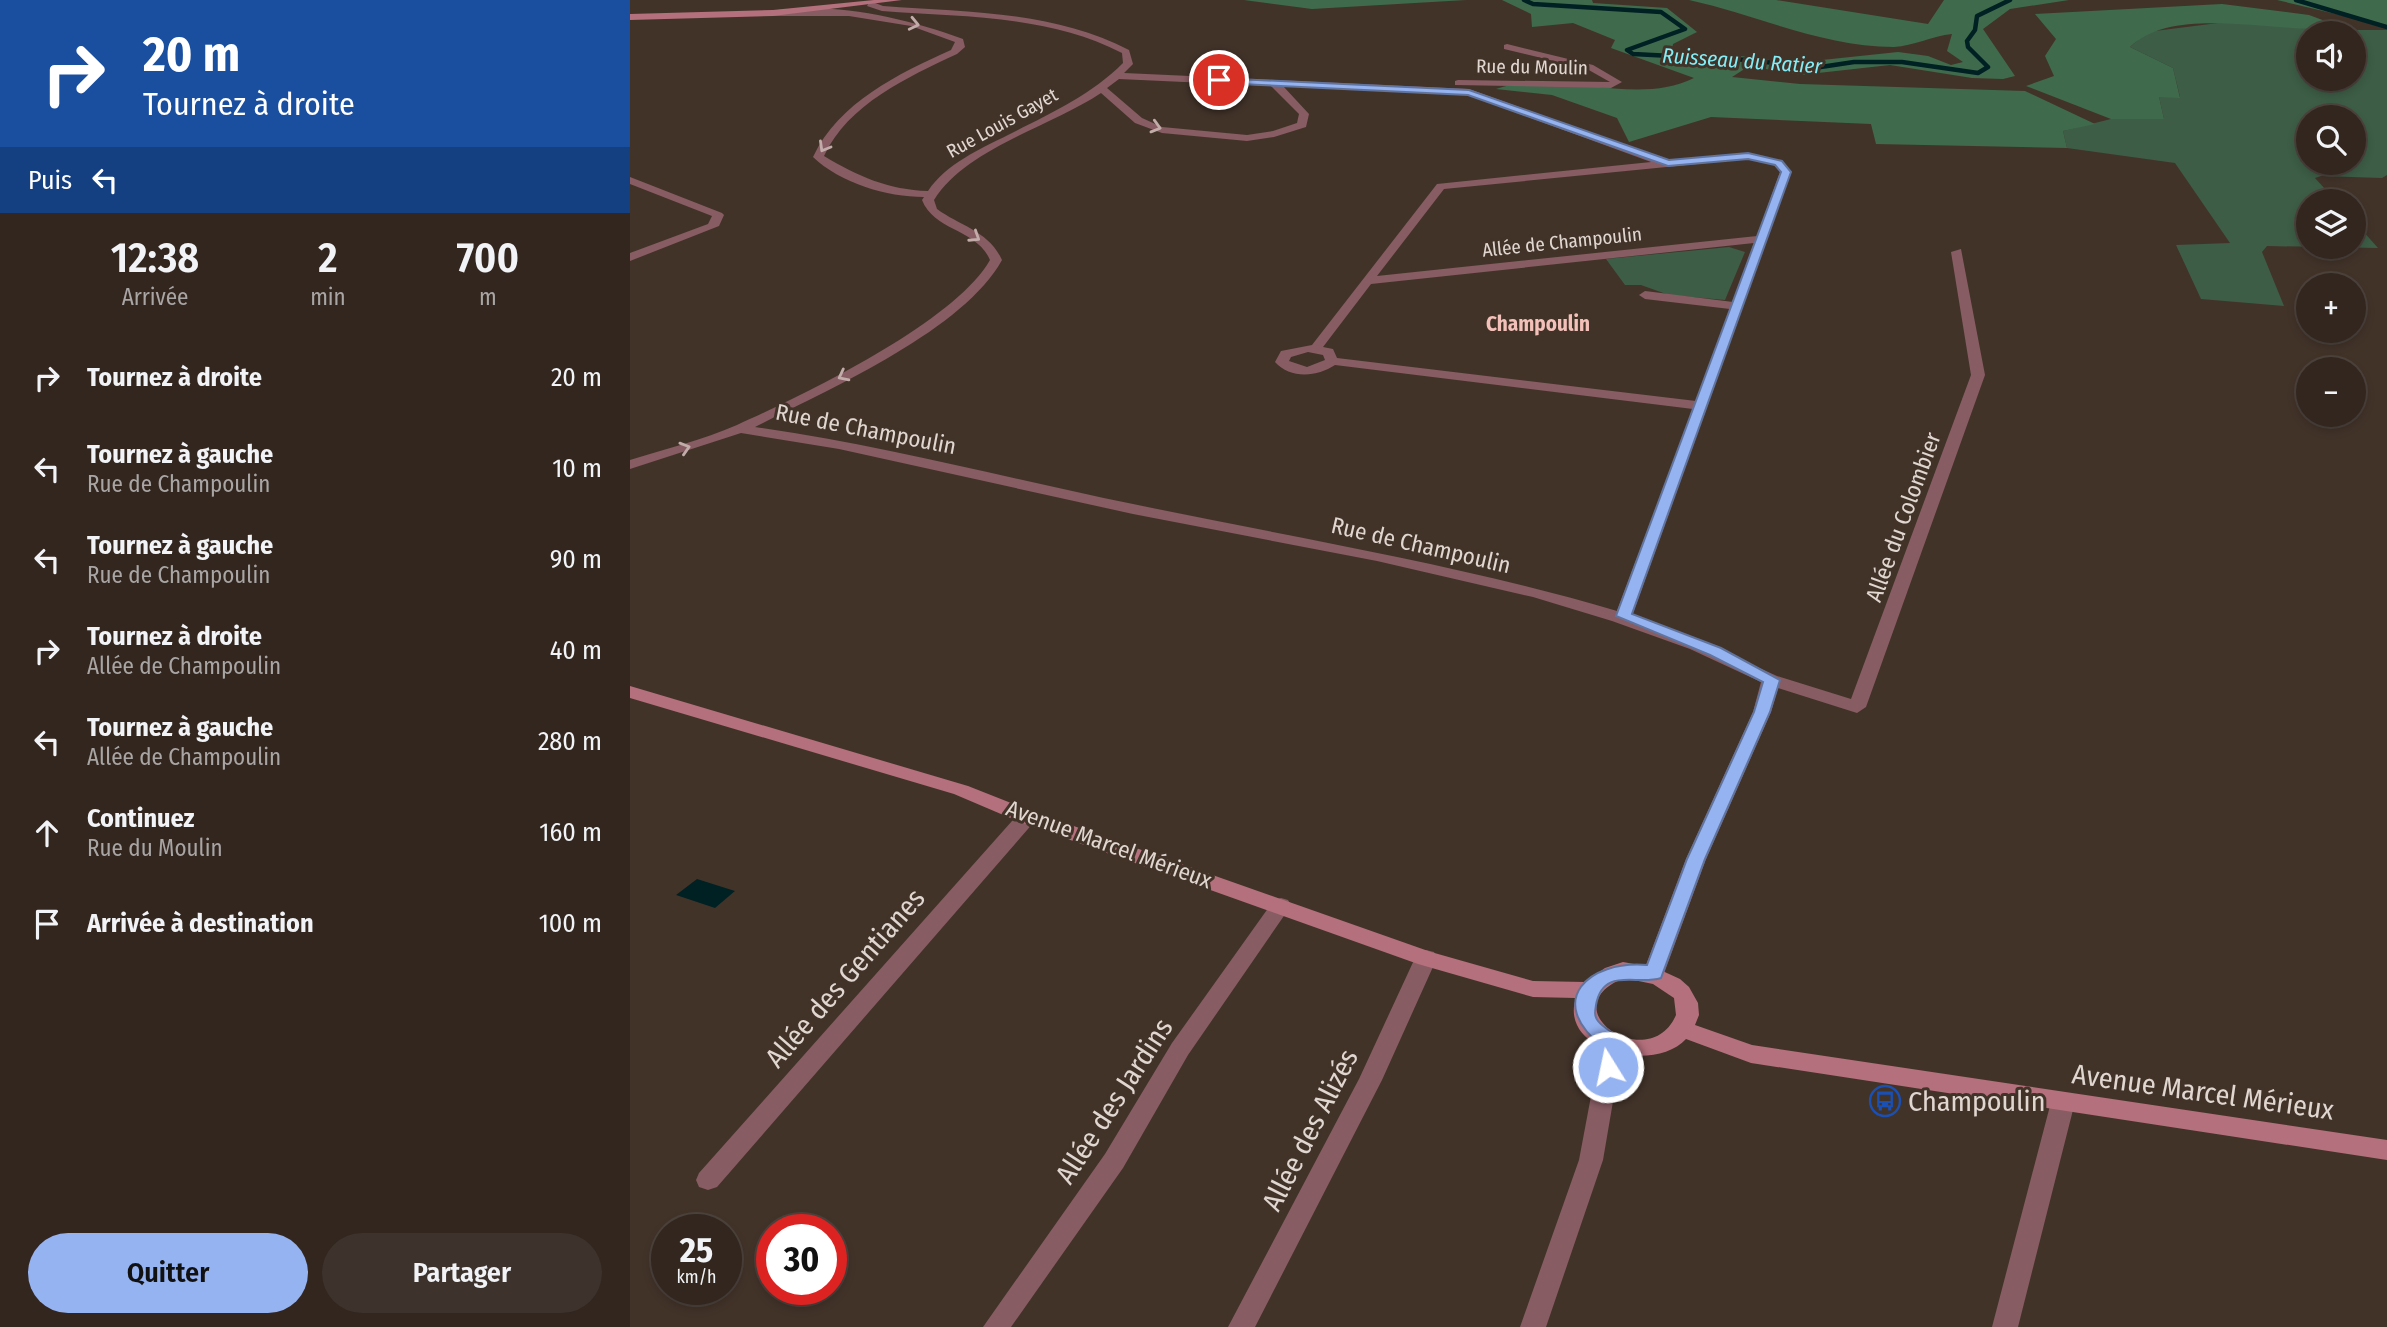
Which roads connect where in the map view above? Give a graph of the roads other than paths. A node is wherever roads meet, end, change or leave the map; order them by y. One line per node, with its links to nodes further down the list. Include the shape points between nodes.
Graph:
1 (898, 0): 2 (main road)
2 (870, 4): 3 (main road); 6 (street, via 1023,21 1094,35 1126,52 1128,64)
3 (773, 13): 4 (main road); 12 (street, one-way to 12, via 849,13 913,24 960,41 954,52 904,75 872,97 832,134 818,157 887,191)
4 (630, 17)
5 (1507, 47): 8 (street, Rue du Moulin, via 1590,67 1617,82)
6 (1119, 76): 7 (street, Rue du Moulin); 9 (street, Rue Louis Gayet)
7 (1273, 82): 8 (street, Rue du Moulin); 9 (street, one-way to 7, via 1154,129 1243,140 1279,135 1302,125 1304,114)
8 (1329, 84): 10 (street, Rue du Moulin, via 1469,92)
9 (1102, 89): 12 (street, Rue Louis Gayet, via 966,163)
10 (1668, 163): 13 (street, via 1748,156 1778,163 1786,172); 16 (street, via 1441,186)
11 (630, 180): 15 (street, via 718,215 713,226)
12 (930, 194): 22 (street, one-way to 22, via 929,205 939,217 978,238 994,253 996,260 986,278 881,357)
13 (1762, 239): 16 (street, Allée de Champoulin); 18 (street)
14 (1957, 253): 25 (street, Allée du Colombier, via 1978,375 1857,707)
15 (630, 257)
16 (1367, 281): 19 (street)
17 (1645, 295): 18 (street)
18 (1738, 306): 21 (street)
19 (1316, 348): 20 (street, via 1328,352); 20 (street, via 1292,351 1282,362 1305,371)
20 (1332, 361): 21 (street)
21 (1701, 406): 24 (street)
22 (740, 429): 23 (street, one-way to 22); 24 (street, Rue de Champoulin, via 817,439 1132,509 1377,557)
23 (630, 466)
24 (1624, 616): 25 (street, Rue de Champoulin, via 1716,651)
25 (1772, 680): 30 (street, via 1696,859)
26 (630, 692): 27 (main road, Avenue Marcel Mérieux, via 961,790)
27 (1027, 817): 28 (main road, Avenue Marcel Mérieux); 36 (street, Allée des Gentianes)
28 (1281, 905): 29 (main road, Avenue Marcel Mérieux); 37 (street, Allée des Jardins, via 1180,1049 1114,1161)
29 (1426, 958): 31 (main road, Avenue Marcel Mérieux, via 1533,989); 38 (street, Allée des Alizés, via 1370,1080)
30 (1654, 973): 31 (main road, via 1623,970 1597,981); 32 (main road, via 1669,980 1686,1003)
31 (1589, 990): 33 (main road, via 1585,1014 1590,1026)
32 (1682, 1029): 33 (main road, via 1673,1038 1644,1049); 34 (main road, Avenue Marcel Mérieux, via 1751,1054)
33 (1612, 1044): 39 (street, via 1591,1160)
34 (2063, 1102): 35 (main road, Avenue Marcel Mérieux); 40 (street)
35 (2387, 1150)
36 (708, 1180)
37 (996, 1327)
38 (1241, 1327)
39 (1533, 1327)
40 (2005, 1327)

